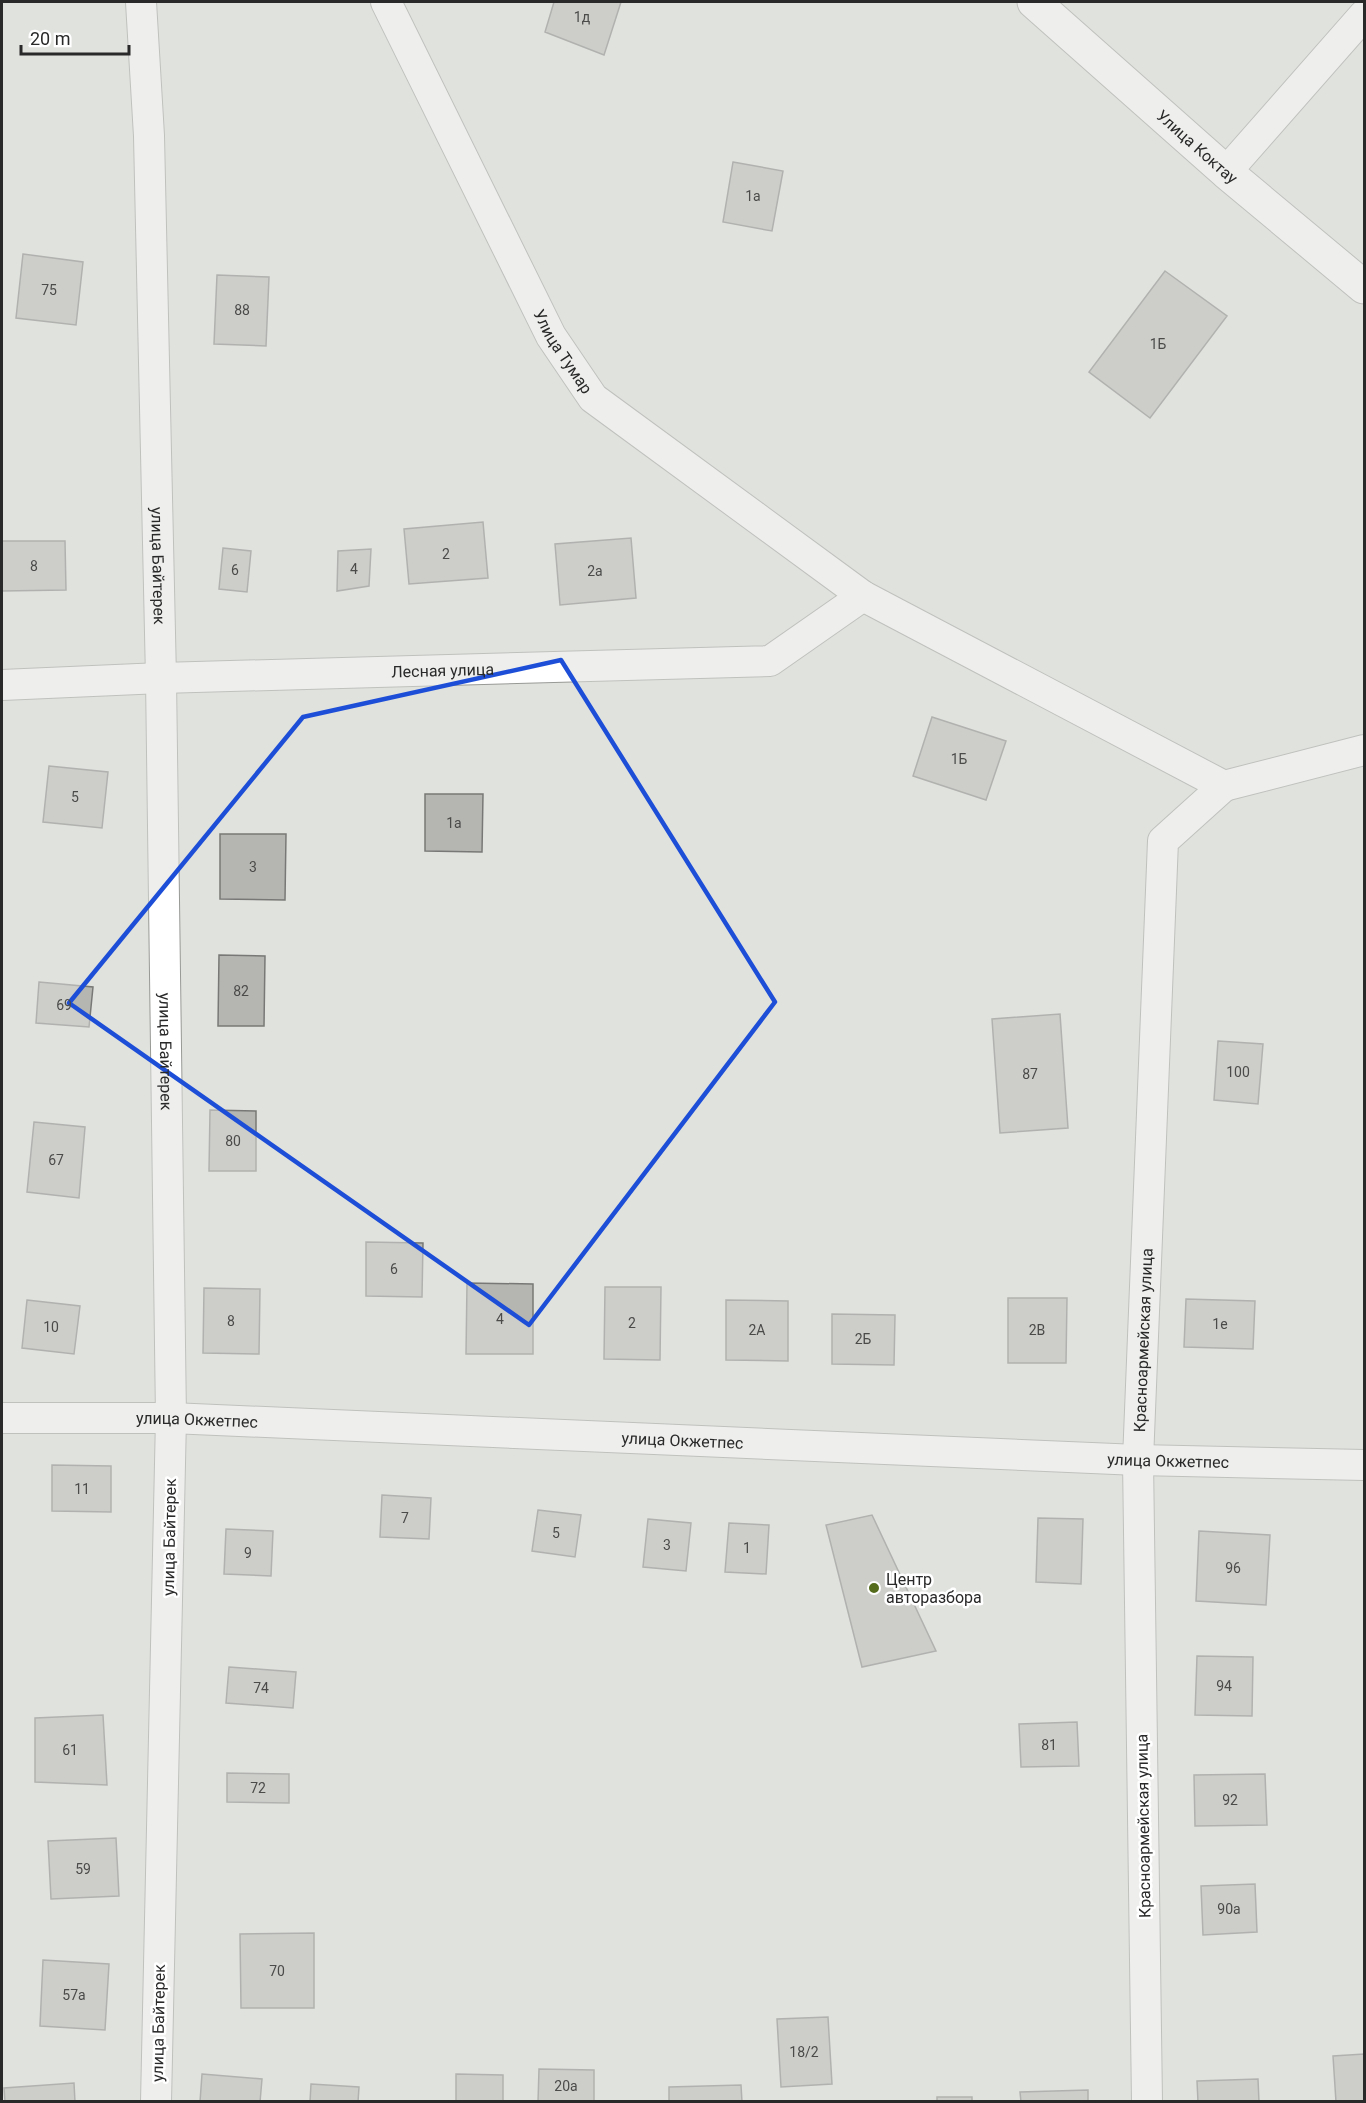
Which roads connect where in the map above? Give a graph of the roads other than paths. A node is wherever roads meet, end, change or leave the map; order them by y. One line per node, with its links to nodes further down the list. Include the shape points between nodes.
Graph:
1 (141, 2): 8 (street, улица Байтерек, via 149,136)
2 (386, 2): 7 (street, Улица Тумар, via 551,336 593,398)
3 (1034, 2): 5 (street, Улица Коктау)
4 (1365, 15): 5 (street)
5 (1226, 172): 6 (street, Улица Коктау)
6 (1365, 287)
7 (863, 596): 8 (street, Лесная улица, via 770,661); 11 (street, Улица Тумар)
8 (161, 678): 9 (street, Лесная улица); 12 (street, улица Байтерек)
9 (2, 686)
10 (1361, 754): 11 (street)
11 (1224, 786): 14 (street, Красноармейская улица, via 1163,841)
12 (171, 1418): 13 (street, улица Окжетпес); 14 (street, улица Окжетпес); 16 (street, улица Байтерек)
13 (2, 1419)
14 (1138, 1460): 15 (street, улица Окжетпес); 17 (street, Красноармейская улица)
15 (1365, 1465)
16 (156, 2102)
17 (1147, 2102)

